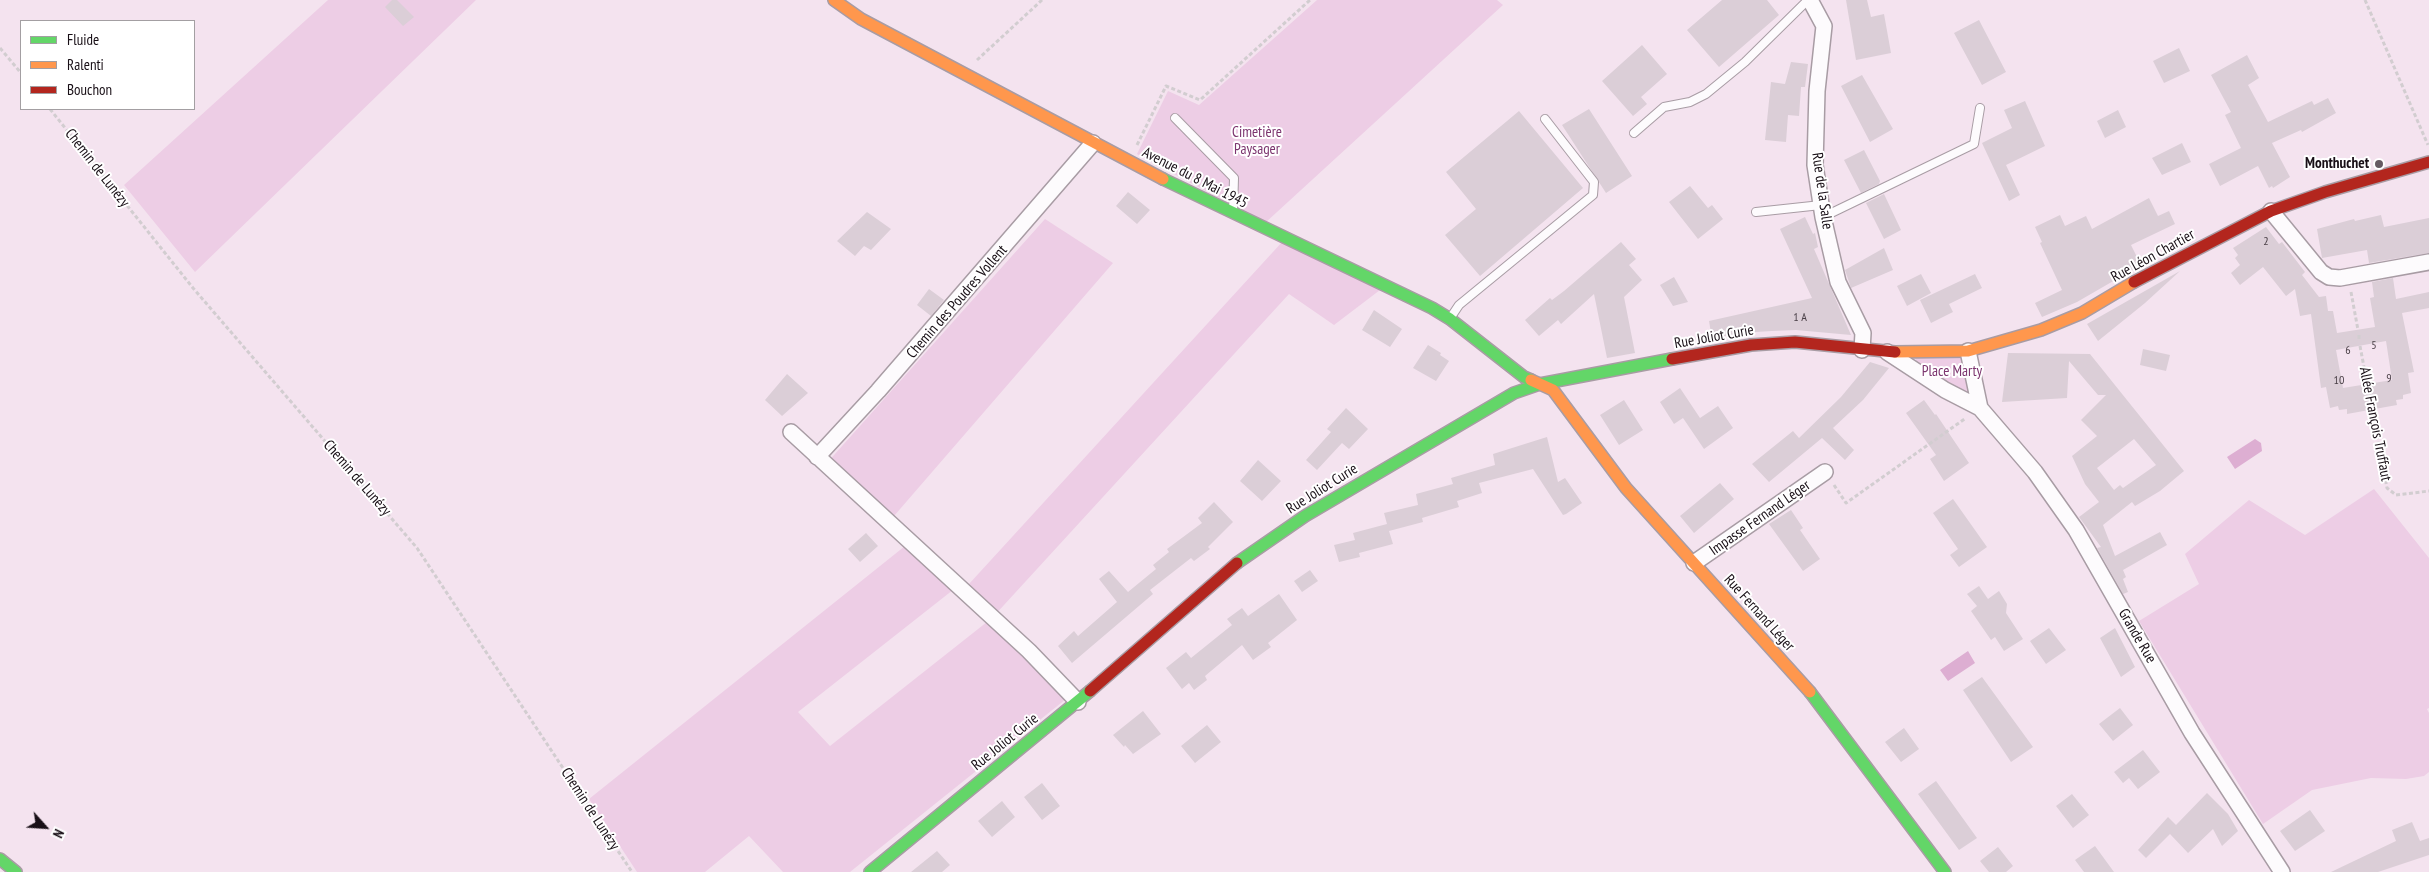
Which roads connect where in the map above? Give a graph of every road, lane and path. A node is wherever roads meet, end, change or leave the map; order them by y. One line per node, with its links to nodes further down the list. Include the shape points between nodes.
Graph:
1 (834, 0): 8 (main road, Avenue du 8 Mai 1945, via 861,19)
2 (1042, 0): 8 (path)
3 (1310, 0): 16 (path, via 1200,100 1166,86)
4 (1809, 0): 13 (lane, via 1745,62 1706,94 1690,102 1664,107); 18 (street, Rue de la Salle, via 1824,26 1817,90 1815,165)
5 (2365, 0): 15 (path)
6 (0, 48): 7 (path)
7 (20, 72)
8 (962, 74): 14 (main road, Avenue du 8 Mai 1945)
9 (1980, 108): 18 (lane, via 1974,144)
10 (51, 110): 43 (path, Chemin de Lunézy, via 193,288 418,548)
11 (1175, 118): 21 (lane, via 1234,178)
12 (1546, 119): 24 (lane, via 1594,182 1593,195 1459,305)
13 (1634, 133)
14 (1093, 143): 16 (main road, Avenue du 8 Mai 1945); 36 (street, Chemin des Poudres Vollent, via 885,384)
15 (2429, 148)
16 (1128, 161): 21 (main road, Avenue du 8 Mai 1945)
17 (2429, 162): 19 (main road, Rue Léon Chartier)
18 (1822, 211): 20 (lane); 29 (street, Rue de la Salle, via 1838,282 1863,332)
19 (2271, 211): 23 (street, via 2321,272 2334,278); 30 (main road, Rue Léon Chartier, via 2152,272 2082,313 2041,330)
20 (1756, 212)
21 (1233, 214): 24 (main road, Avenue du 8 Mai 1945)
22 (2429, 262): 23 (street)
23 (2349, 277): 25 (path)
24 (1450, 319): 32 (main road, Avenue du 8 Mai 1945, via 1524,377)
25 (2358, 330)
26 (2358, 335): 27 (path)
27 (2359, 340)
28 (2360, 346): 38 (path, Allée François Truffaut, via 2387,488 2396,495)
29 (1862, 350): 31 (main road, Rue Joliot Curie); 32 (main road, Rue Joliot Curie, via 1795,342 1751,345)
30 (1968, 351): 31 (main road, Rue Léon Chartier); 33 (street, Grande Rue)
31 (1887, 352): 33 (street, Grande Rue, via 1945,390)
32 (1540, 384): 39 (main road, Rue Fernand Léger, via 1553,390 1626,488); 40 (main road, Rue Joliot Curie, via 1479,411 1305,516 1229,568)
33 (1980, 408): 46 (street, Grande Rue, via 2035,472 2076,530 2192,733)
34 (1951, 429): 37 (path, via 1846,503)
35 (791, 432): 36 (street)
36 (817, 457): 40 (street, via 1029,651)
37 (1826, 472): 39 (street, Impasse Fernand Léger)
38 (2429, 491)
39 (1694, 564): 45 (main road, Rue Fernand Léger, via 1818,701)
40 (1078, 702): 44 (main road, Rue Joliot Curie)
41 (0, 859): 42 (main road)
42 (16, 872)
43 (632, 872)
44 (870, 872)
45 (1945, 872)
46 (2282, 872)

